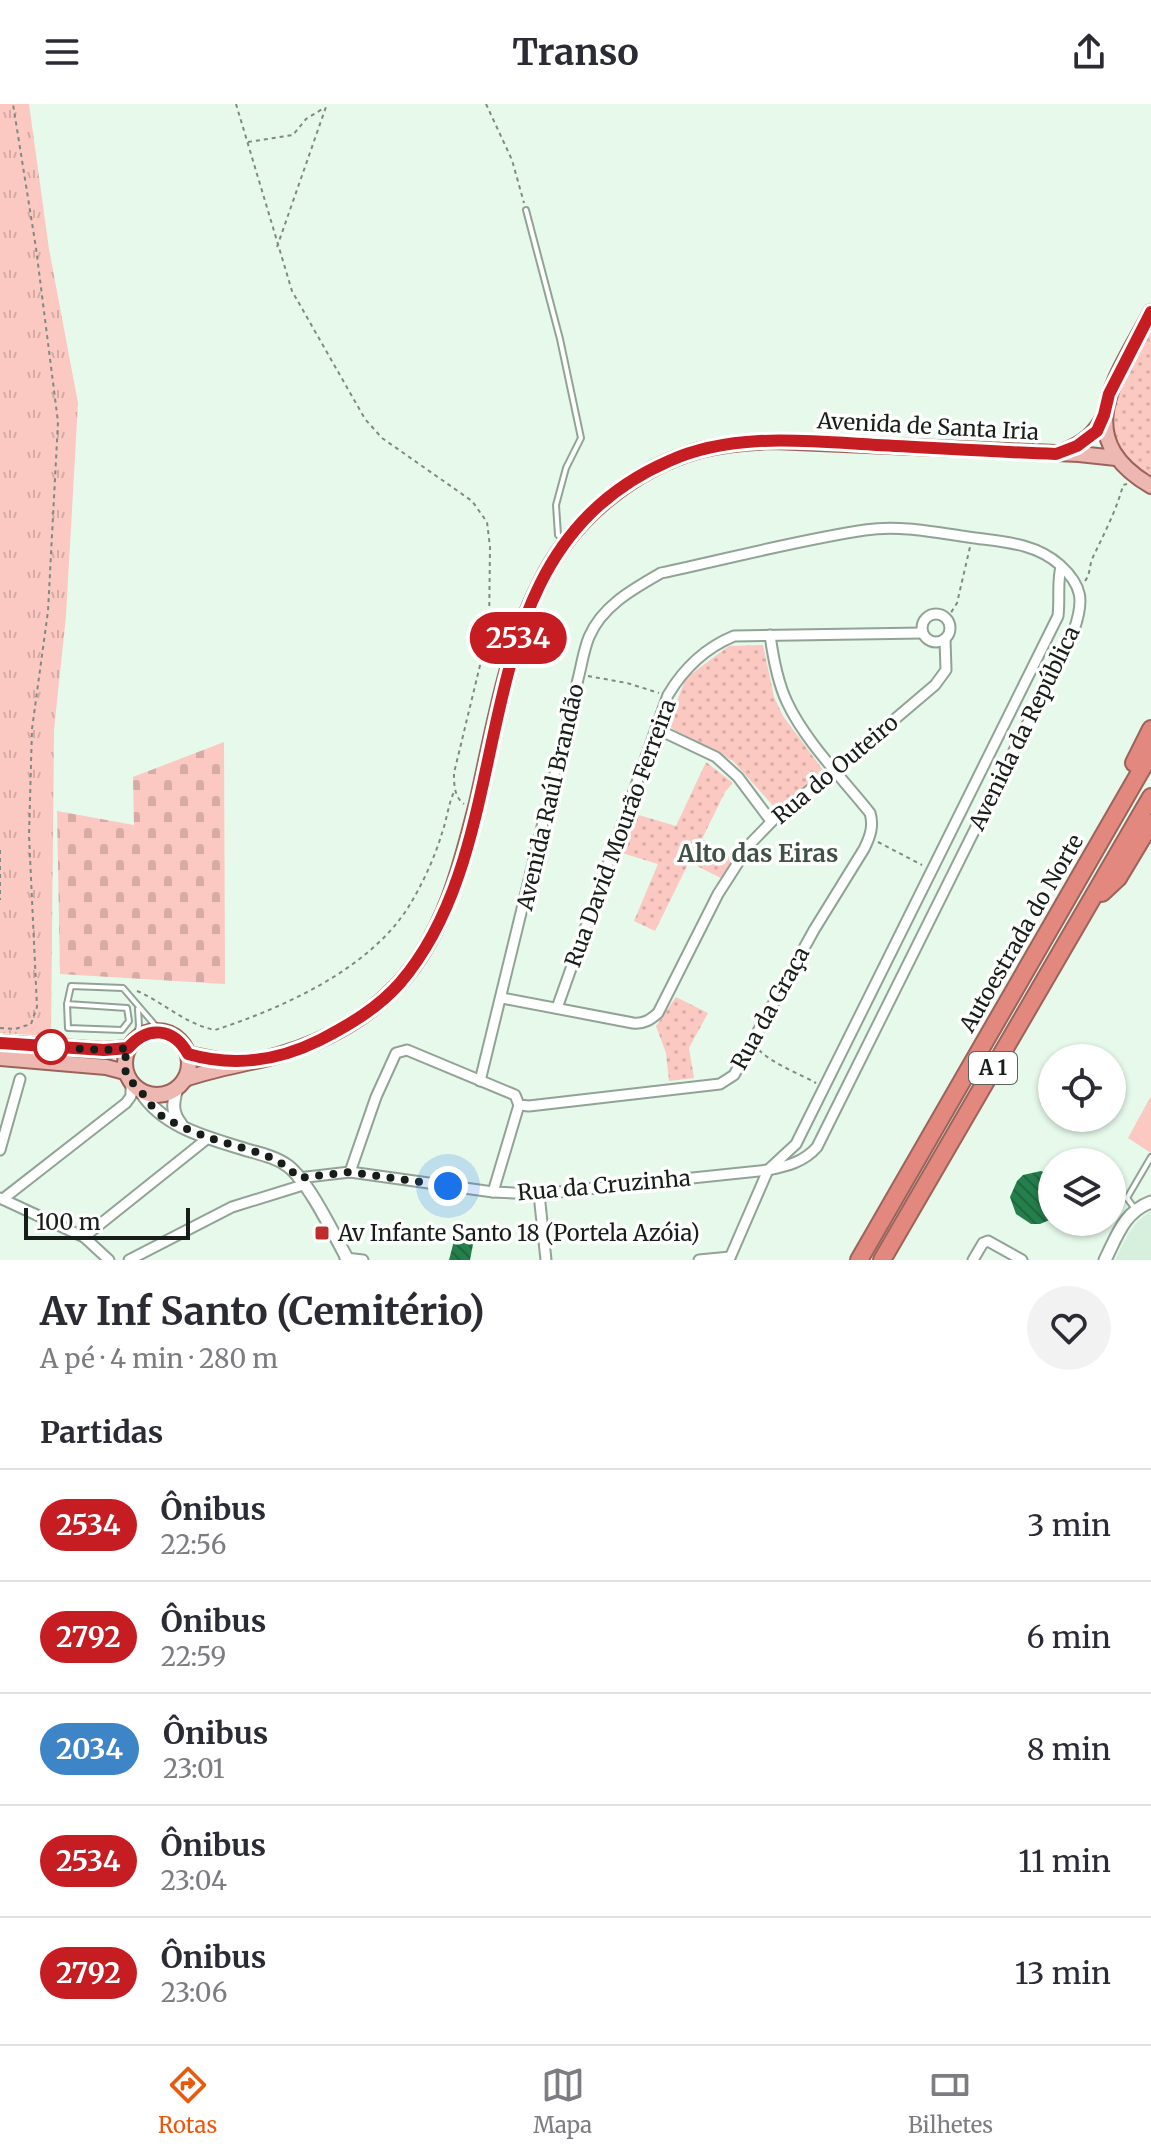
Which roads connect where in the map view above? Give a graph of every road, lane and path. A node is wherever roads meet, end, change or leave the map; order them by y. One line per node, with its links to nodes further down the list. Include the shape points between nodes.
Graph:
1 (13, 104): 46 (path, via 58,422 48,611 32,729 29,835 37,1007 31,1024)
2 (236, 104): 5 (path)
3 (486, 104): 6 (path, via 512,160)
4 (326, 106): 5 (path, via 293,135); 7 (path)
5 (248, 142): 7 (path)
6 (526, 210): 15 (lane, via 581,438 556,505 558,535)
7 (277, 247): 28 (path, via 292,291 365,419 382,438 472,501 487,522 489,628 454,773)
8 (1151, 312): 9 (main road, via 1109,394)
9 (1104, 415): 10 (main road, Avenida de Santa Iria, via 1097,431); 11 (main road)
10 (1056, 454): 11 (main road, Avenida de Santa Iria); 15 (main road, Avenida de Santa Iria, via 788,441 714,447 636,478 595,510)
11 (1116, 458): 12 (main road)
12 (1136, 477): 13 (main road); 17 (path, via 1123,485 1093,554 1090,574)
13 (1151, 486)
14 (972, 538): 16 (street, Avenida Raúl Brandão, via 1035,548); 18 (path, via 957,603); 22 (street, Avenida Raúl Brandão, via 903,527 865,530 661,573 606,611 589,636)
15 (566, 542): 30 (main road, Avenida de Santa Iria, via 540,582 520,632)
16 (1061, 567): 17 (street); 36 (street, Avenida da República, via 1058,616)
17 (1077, 586): 39 (street, Avenida da República, via 1080,613 1074,630)
18 (947, 619): 19 (street, via 930,615); 21 (street, via 950,632)
19 (923, 633): 20 (street, Rua David Mourão Ferreira); 21 (street, via 935,642)
20 (770, 635): 23 (street, Rua David Mourão Ferreira, via 734,636 715,644 686,669); 27 (street, via 787,702)
21 (945, 639): 27 (street, Rua do Outeiro, via 946,670 935,685)
22 (579, 675): 23 (path); 42 (street, Avenida Raúl Brandão)
23 (668, 695): 24 (street, Rua David Mourão Ferreira)
24 (657, 729): 31 (street, via 716,757); 45 (street, Rua David Mourão Ferreira)
25 (1151, 729): 34 (highway)
26 (1151, 753): 34 (highway, Autoestrada do Norte / A 1)
27 (835, 770): 31 (street, Rua do Outeiro); 33 (street, via 870,813)
28 (455, 789): 30 (path, via 459,801); 41 (path, via 410,904 383,937 327,981 215,1030 147,995)
29 (1151, 797): 40 (highway, Autoestrada do Norte / A 1)
30 (475, 811): 53 (main road, Avenida de Santa Iria, via 442,917 399,984 345,1027 312,1044)
31 (771, 821): 45 (street, Rua do Outeiro, via 718,894 658,1013 641,1024)
32 (1151, 823): 40 (highway, via 1118,878)
33 (870, 838): 36 (path); 50 (street, Rua da Graça)
34 (1099, 842): 81 (highway, Autoestrada do Norte / A 1)
35 (0, 850): 38 (path)
36 (931, 871): 37 (street, Avenida da República)
37 (919, 895): 39 (street); 58 (street, Avenida da República)
38 (0, 900)
39 (938, 904): 64 (street, Avenida da República, via 817,1147 802,1160)
40 (1089, 904): 82 (highway, Autoestrada do Norte / A 1)
41 (125, 990): 43 (lane); 44 (lane, via 71,986)
42 (502, 998): 45 (street, Rua do Outeiro); 55 (street, Avenida Raúl Brandão)
43 (137, 1003): 47 (lane); 49 (lane, via 140,1014)
44 (67, 1004): 44 (lane, via 127,1008 129,1021 122,1030 68,1028)
45 (557, 1008)
46 (0, 1028)
47 (160, 1031): 49 (main road); 51 (main road, via 182,1043)
48 (0, 1043): 49 (main road, via 104,1050)
49 (132, 1043): 56 (main road, via 124,1060)
50 (752, 1043): 58 (path, via 765,1056); 59 (street, Rua da Graça, via 734,1075 720,1084)
51 (188, 1054): 53 (main road, Avenida de Santa Iria); 57 (main road)
52 (0, 1058): 56 (main road, via 106,1067)
53 (249, 1062): 57 (main road, Avenida de Santa Iria)
54 (20, 1079): 62 (street)
55 (480, 1081): 59 (street, via 515,1095); 65 (street, via 407,1050 396,1053)
56 (133, 1083): 57 (main road, via 153,1096); 60 (street, via 149,1105); 70 (street, via 126,1103)
57 (181, 1084): 60 (street, via 173,1104)
58 (824, 1087): 64 (street, Avenida da República, via 796,1144)
59 (519, 1105): 67 (street)
60 (184, 1127): 61 (street)
61 (208, 1138): 66 (street, via 272,1157); 73 (street)
62 (0, 1150)
63 (1151, 1157): 69 (lane)
64 (768, 1170): 68 (street, Rua da Cruzinha); 74 (street)
65 (350, 1172): 66 (street, Rua da Cruzinha); 67 (street, Rua da Cruzinha)
66 (301, 1181): 75 (street); 77 (street, Rua da Cruzinha, via 232,1207)
67 (493, 1192): 68 (street, Rua da Cruzinha)
68 (539, 1194): 79 (street)
69 (1127, 1198): 72 (lane)
70 (2, 1199): 73 (street)
71 (1151, 1202): 72 (street)
72 (1135, 1209): 85 (street)
73 (84, 1237): 76 (street)
74 (729, 1258): 80 (street)
75 (345, 1259): 78 (street)
76 (109, 1260)
77 (129, 1260)
78 (363, 1260)
79 (546, 1260)
80 (699, 1260)
81 (859, 1260)
82 (882, 1260)
83 (973, 1260): 84 (street, via 988,1241)
84 (1022, 1260)
85 (1105, 1260)

